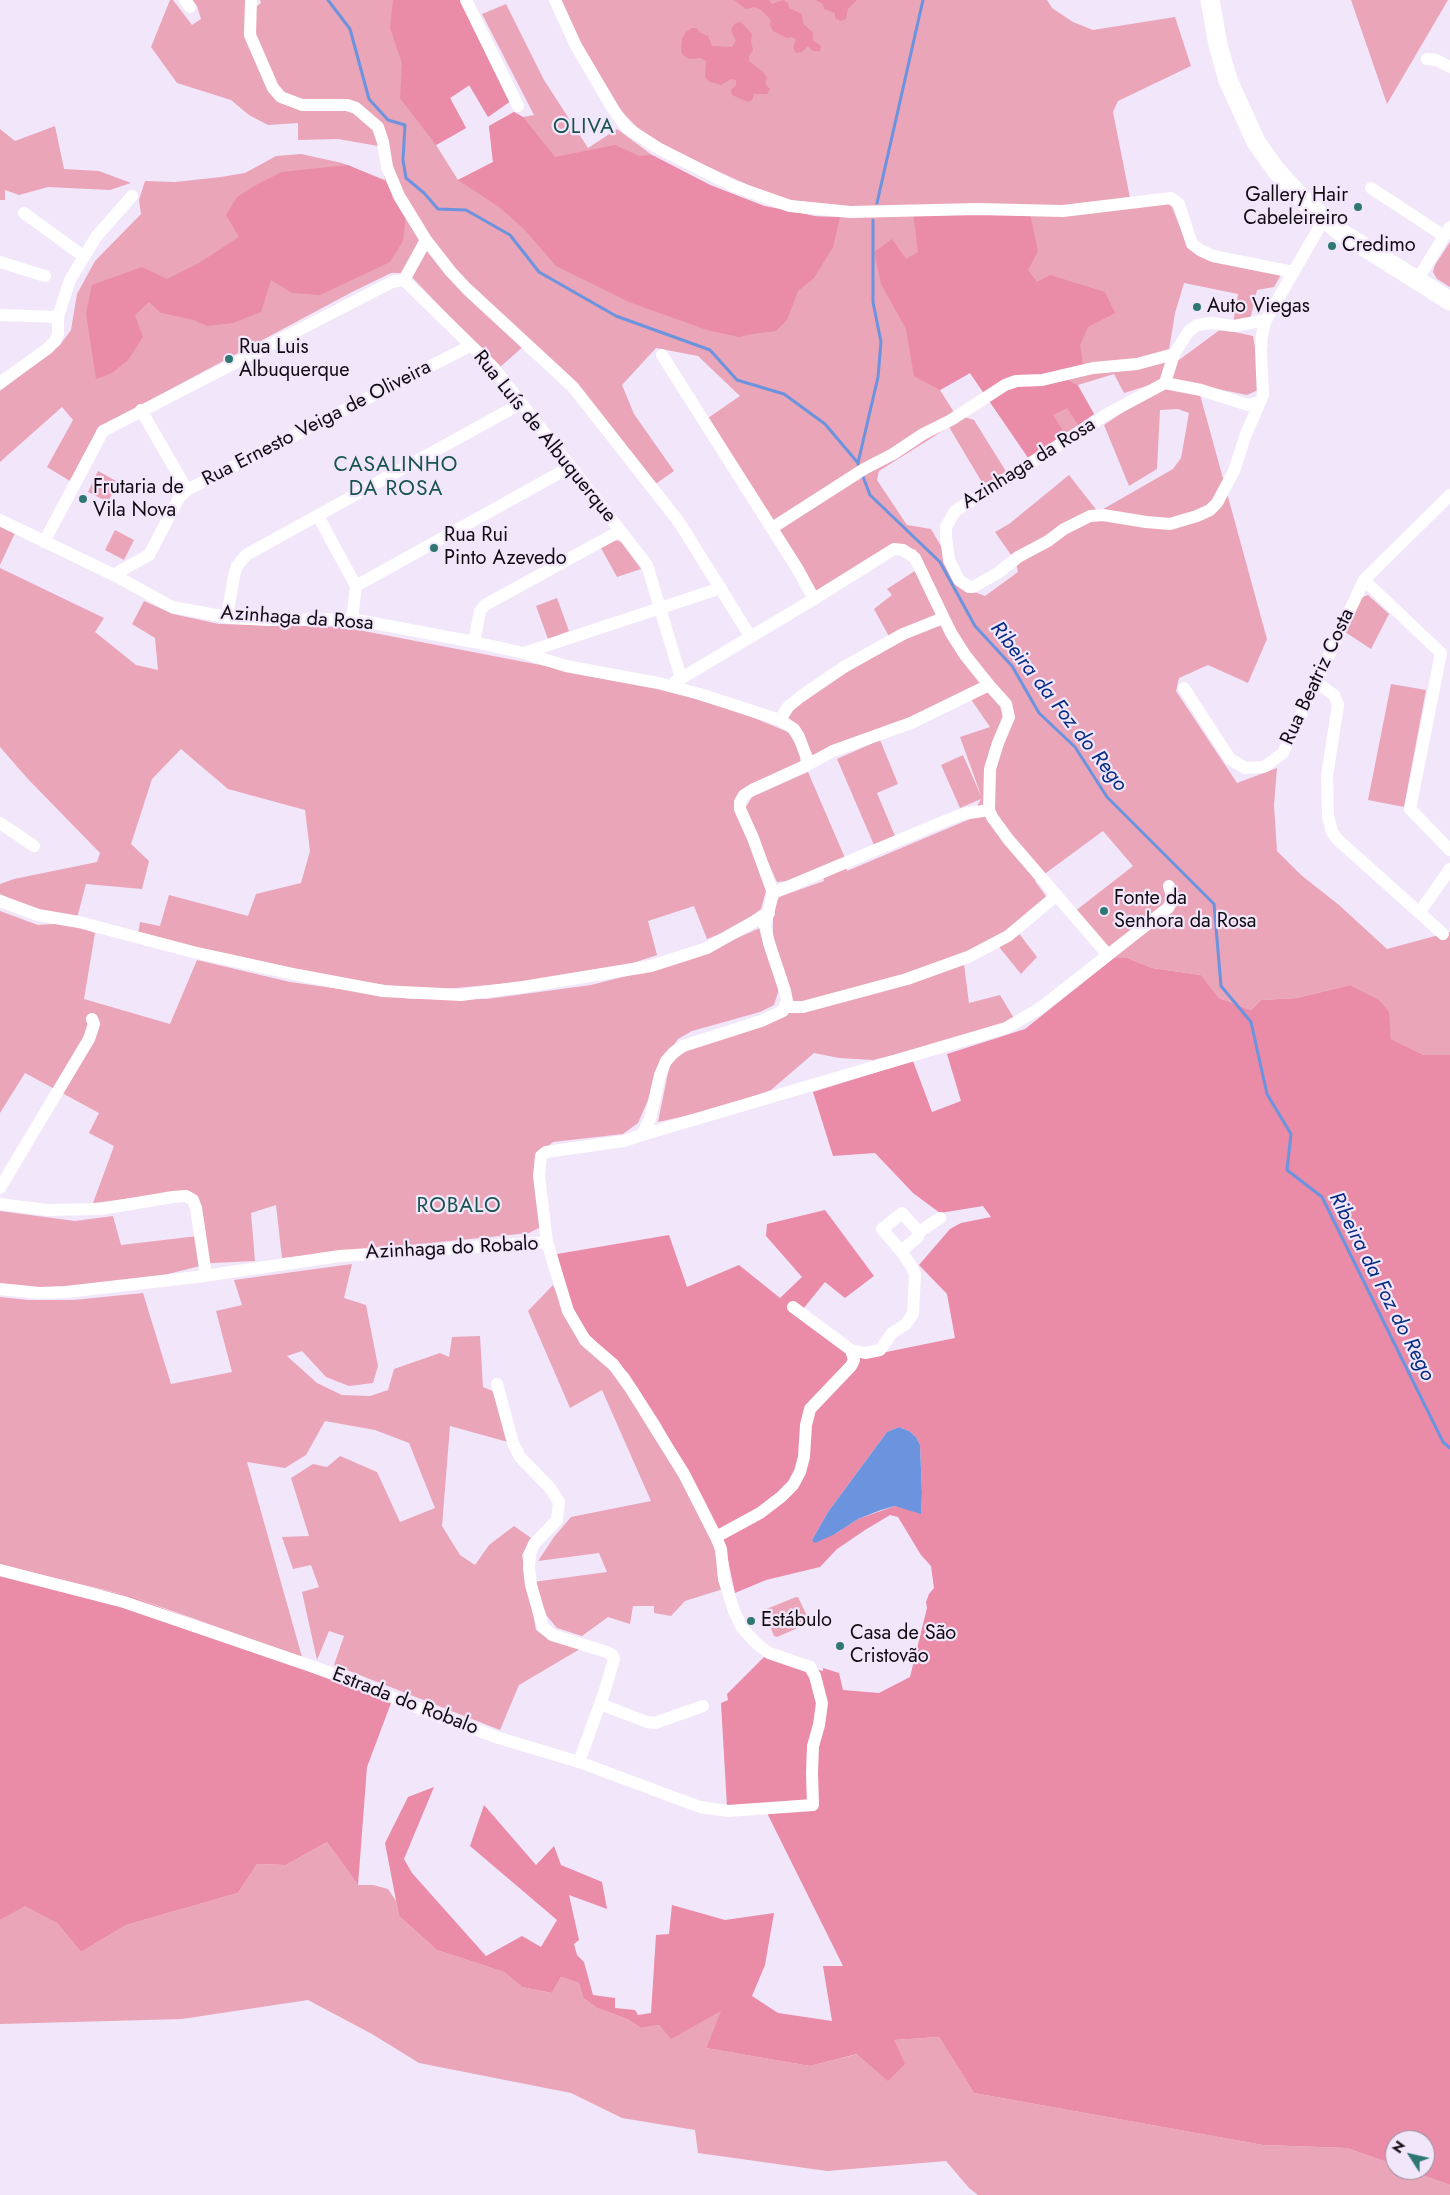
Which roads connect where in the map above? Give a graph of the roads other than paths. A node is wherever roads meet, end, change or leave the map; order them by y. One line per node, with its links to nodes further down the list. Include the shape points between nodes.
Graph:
1 (251, 0): 13 (street, via 250,35 273,88 281,97 302,105 356,108 373,122 378,127 387,167 400,196)
2 (466, 0): 7 (street)
3 (555, 0): 16 (street, via 576,46 627,128 658,148 733,186 790,206 856,212 1063,211 1170,198 1179,204 1192,244 1200,250 1213,256)
4 (1210, 0): 11 (main road, via 1222,63 1245,121 1276,170)
5 (1427, 59): 6 (street)
6 (1450, 67)
7 (518, 106)
8 (1372, 188): 12 (street)
9 (132, 196): 14 (street)
10 (24, 213): 14 (street)
11 (1324, 219): 16 (street, Azinhaga da Rosa); 19 (main road)
12 (1447, 231): 19 (street)
13 (426, 240): 18 (street); 43 (street, via 467,289 573,386 667,505)
14 (83, 256): 22 (street, via 70,280)
15 (0, 262): 17 (street)
16 (1293, 272): 23 (street, Azinhaga da Rosa)
17 (45, 276)
18 (404, 280): 24 (street, Rua Luís de Albuquerque); 31 (street, via 392,282)
19 (1417, 280): 20 (main road)
20 (1450, 301)
21 (0, 315): 22 (street)
22 (58, 317): 28 (street, via 58,334 47,349)
23 (1266, 320): 25 (street, via 1234,326 1197,325 1189,331); 29 (street, Azinhaga da Rosa, via 1262,334 1263,395)
24 (470, 346): 30 (street, Rua Luís de Albuquerque, via 494,368); 33 (street, Rua Ernesto Veiga de Oliveira)
25 (1174, 354): 27 (street); 37 (street, via 1137,364 1093,368 1005,385)
26 (662, 355): 37 (street)
27 (1165, 382): 29 (street, via 1248,405); 29 (street, Azinhaga da Rosa, via 1109,413 955,511 948,522 946,537 949,560 959,580 973,587 1090,516 1170,524 1210,510 1224,491)
28 (0, 383)
29 (1260, 402)
30 (520, 404): 32 (street, Rua Luís de Albuquerque); 35 (street)
31 (142, 410): 33 (street); 39 (street, via 103,431)
32 (570, 467): 38 (street, Rua Luís de Albuquerque); 42 (street)
33 (187, 490): 40 (street, Rua Ernesto Veiga de Oliveira, via 179,498 149,555)
34 (1450, 495): 41 (street, Rua Beatriz Costa)
35 (318, 516): 42 (street); 46 (street, via 246,555 237,566)
36 (0, 520): 39 (street, Azinhaga da Rosa)
37 (772, 528): 44 (street)
38 (620, 531): 45 (street, Rua Luís de Albuquerque, via 647,565); 50 (street, via 485,605 480,611)
39 (44, 542): 40 (street, Azinhaga da Rosa)
40 (116, 576): 46 (street, Azinhaga da Rosa, via 172,607)
41 (1364, 580): 51 (street); 54 (street, Rua Beatriz Costa)
42 (356, 586): 48 (street)
43 (721, 588): 45 (street); 49 (street)
44 (814, 600): 47 (street, via 889,551 899,549 915,558); 49 (street)
45 (660, 608): 52 (street); 53 (street, Rua Luís de Albuquerque)
46 (227, 617): 48 (street, Azinhaga da Rosa)
47 (942, 618): 55 (street); 58 (street, via 896,637 844,667 800,697)
48 (352, 619): 50 (street, Azinhaga da Rosa)
49 (750, 636): 53 (street)
50 (474, 642): 52 (street, Azinhaga da Rosa)
51 (1446, 652): 63 (street, via 1410,807)
52 (524, 653): 56 (street, Azinhaga da Rosa, via 566,666)
53 (681, 678): 56 (street)
54 (1316, 682): 57 (street, Rua Beatriz Costa, via 1283,753 1264,767 1245,768 1230,759); 70 (street, via 1334,695 1338,705 1327,776 1328,816 1332,832)
55 (989, 685): 59 (street, via 910,723); 60 (street, via 1006,704 1009,717 990,769)
56 (668, 686): 58 (street, Azinhaga da Rosa)
57 (1184, 688)
58 (780, 720): 59 (street, Azinhaga da Rosa, via 794,729)
59 (809, 764): 66 (street, via 752,790 740,802)
60 (989, 810): 66 (street, via 963,814); 67 (street, via 1008,840)
61 (0, 823): 62 (street)
62 (34, 846)
63 (1450, 850)
64 (1450, 869): 70 (street)
65 (1169, 886): 72 (street, via 1173,899 1168,908)
66 (773, 893): 69 (street)
67 (1057, 895): 72 (street); 73 (street, via 1008,936 959,961 906,980 803,1007)
68 (0, 901): 69 (street, via 38,916 79,922 298,975 383,991 461,995 651,966 706,948)
69 (768, 913): 73 (street, via 767,935 785,991)
70 (1419, 913): 71 (street)
71 (1442, 934)
72 (1108, 955): 75 (street, via 1039,1009 1006,1028)
73 (786, 1007): 75 (street, via 780,1014 674,1052 660,1075 650,1118)
74 (92, 1019): 76 (street, via 94,1024 89,1039)
75 (642, 1135): 80 (street, via 540,1156 539,1176)
76 (0, 1188)
77 (0, 1204): 82 (street, via 48,1210 100,1210 186,1196 193,1200 196,1208)
78 (940, 1218): 81 (street, via 919,1232 902,1213 882,1229)
79 (918, 1238): 81 (street)
80 (547, 1242): 82 (street, Azinhaga do Robalo, via 340,1256); 87 (street, Azinhaga do Robalo, via 568,1310 585,1340 612,1364 651,1418)
81 (901, 1251): 85 (street, via 915,1274 913,1314 906,1324 892,1333 880,1350)
82 (206, 1275): 83 (street, Azinhaga do Robalo, via 66,1292)
83 (0, 1289)
84 (793, 1307): 85 (street)
85 (851, 1350): 87 (street, via 854,1360 851,1366 810,1409 800,1472 793,1485 760,1513)
86 (497, 1384): 89 (street, via 512,1443 559,1502 557,1520 534,1544 530,1554 531,1585 543,1626 552,1635 612,1655 613,1667)
87 (716, 1537): 92 (street, Azinhaga do Robalo, via 721,1549 724,1579 742,1628 769,1653 810,1667 814,1676 822,1703 813,1746)
88 (0, 1570): 91 (street, Estrada do Robalo, via 124,1602 346,1679 499,1738)
89 (600, 1704): 90 (street, via 655,1723); 91 (street)
90 (703, 1706)
91 (579, 1762): 92 (street, Estrada do Robalo, via 700,1808 763,1810)
92 (813, 1805)

